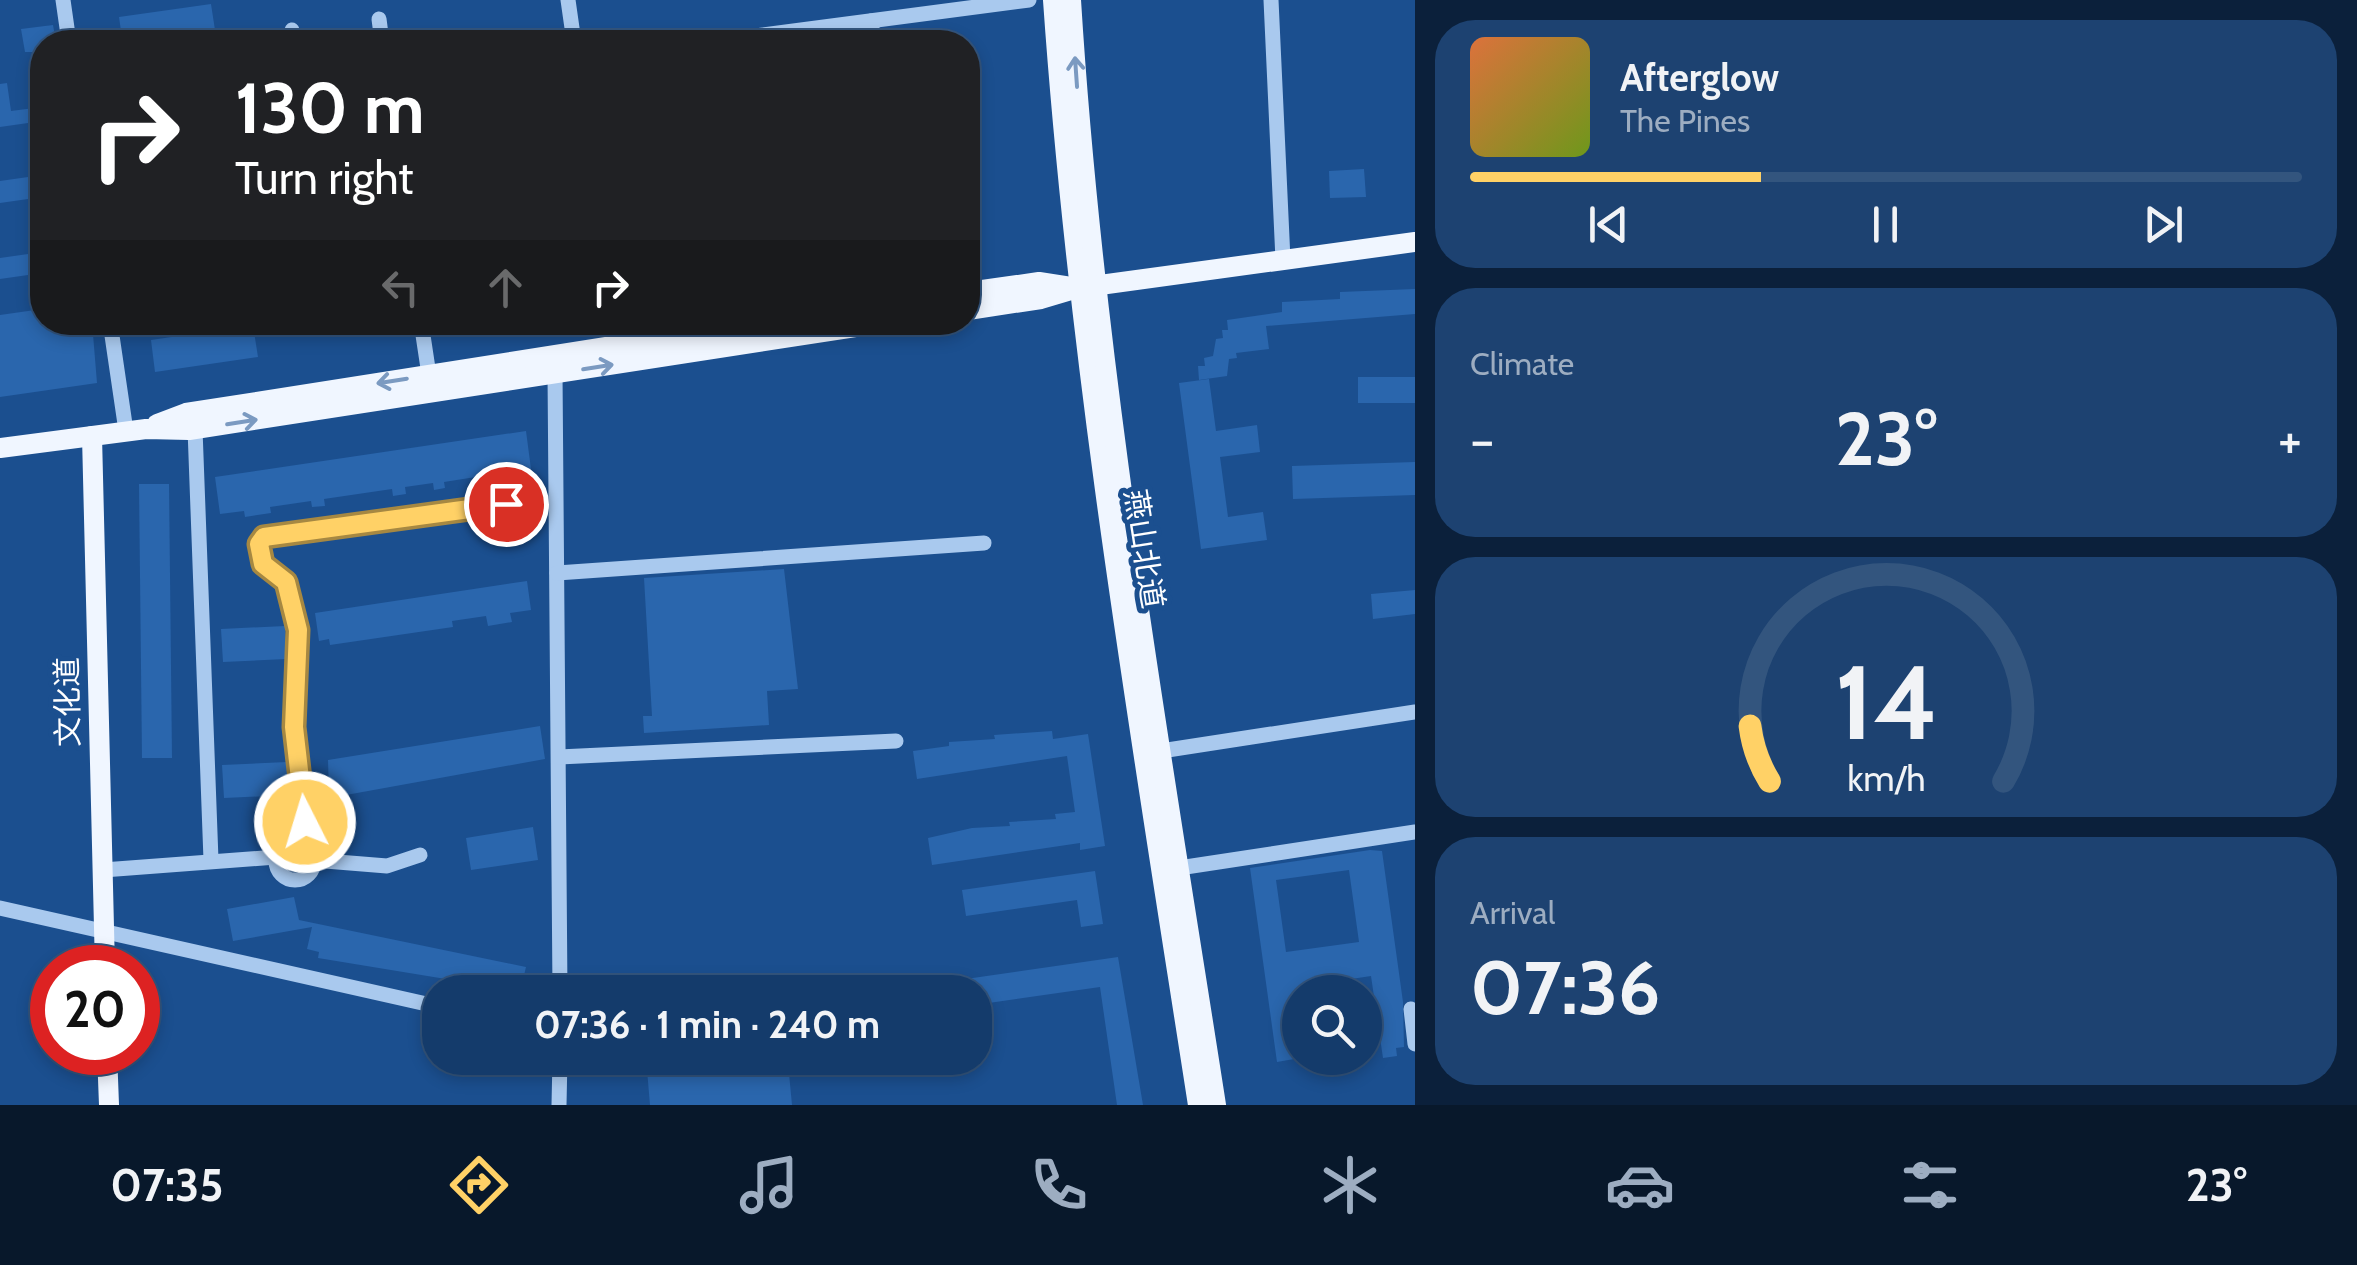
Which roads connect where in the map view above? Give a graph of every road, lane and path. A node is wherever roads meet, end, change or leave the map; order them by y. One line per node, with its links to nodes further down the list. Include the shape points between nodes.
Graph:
1 (63, 0): 10 (street)
2 (568, 0): 12 (street)
3 (1029, 0): 7 (street)
4 (1053, 0): 17 (main road, 燕山北道)
5 (1071, 0): 17 (main road, 燕山北道, one-way to 5)
6 (1271, 0): 16 (street)
7 (926, 7): 9 (street)
8 (379, 19): 11 (street)
9 (872, 21): 13 (street); 14 (street)
10 (67, 30)
11 (380, 30)
12 (572, 30)
13 (803, 30)
14 (873, 30)
15 (1414, 242): 16 (main road)
16 (1283, 260): 17 (main road)
17 (1086, 287): 18 (main road, via 1038,282); 19 (main road); 35 (main road, 燕山北道); 56 (main road, 燕山北道)
18 (980, 290)
19 (980, 308)
20 (113, 335): 27 (street)
21 (423, 335): 25 (street)
22 (682, 335): 25 (main road)
23 (803, 335): 24 (main road, one-way to 23)
24 (556, 373): 26 (main road, one-way to 24); 32 (street)
25 (428, 375): 27 (main road, one-way to 27, via 186,413)
26 (196, 429): 27 (main road); 41 (street)
27 (136, 430): 28 (main road)
28 (92, 436): 29 (main road); 44 (main road, 文化道)
29 (0, 448)
30 (506, 504): 38 (street, via 264,537 259,544 263,564 286,582 298,630 294,727 305,822)
31 (984, 543): 32 (street)
32 (558, 573): 36 (street)
33 (1414, 712): 35 (street)
34 (896, 742): 36 (street)
35 (1162, 751): 43 (main road, 燕山北道)
36 (558, 756): 48 (street)
37 (1414, 832): 43 (street)
38 (298, 842): 40 (street, via 286,844); 42 (street)
39 (420, 855): 42 (street, via 387,866)
40 (276, 857): 41 (street); 42 (street, via 281,875 292,880 306,876)
41 (211, 860): 44 (street)
42 (314, 860)
43 (1179, 868): 57 (main road, 燕山北道)
44 (102, 870): 46 (main road, 文化道)
45 (0, 908): 46 (street)
46 (104, 934): 47 (main road, 文化道); 49 (street)
47 (104, 945)
48 (560, 975)
49 (422, 1004)
50 (1412, 1009): 51 (street)
51 (1414, 1044)
52 (108, 1075): 54 (main road)
53 (560, 1075): 55 (street)
54 (109, 1105)
55 (559, 1105)
56 (1198, 1105)
57 (1216, 1105)

